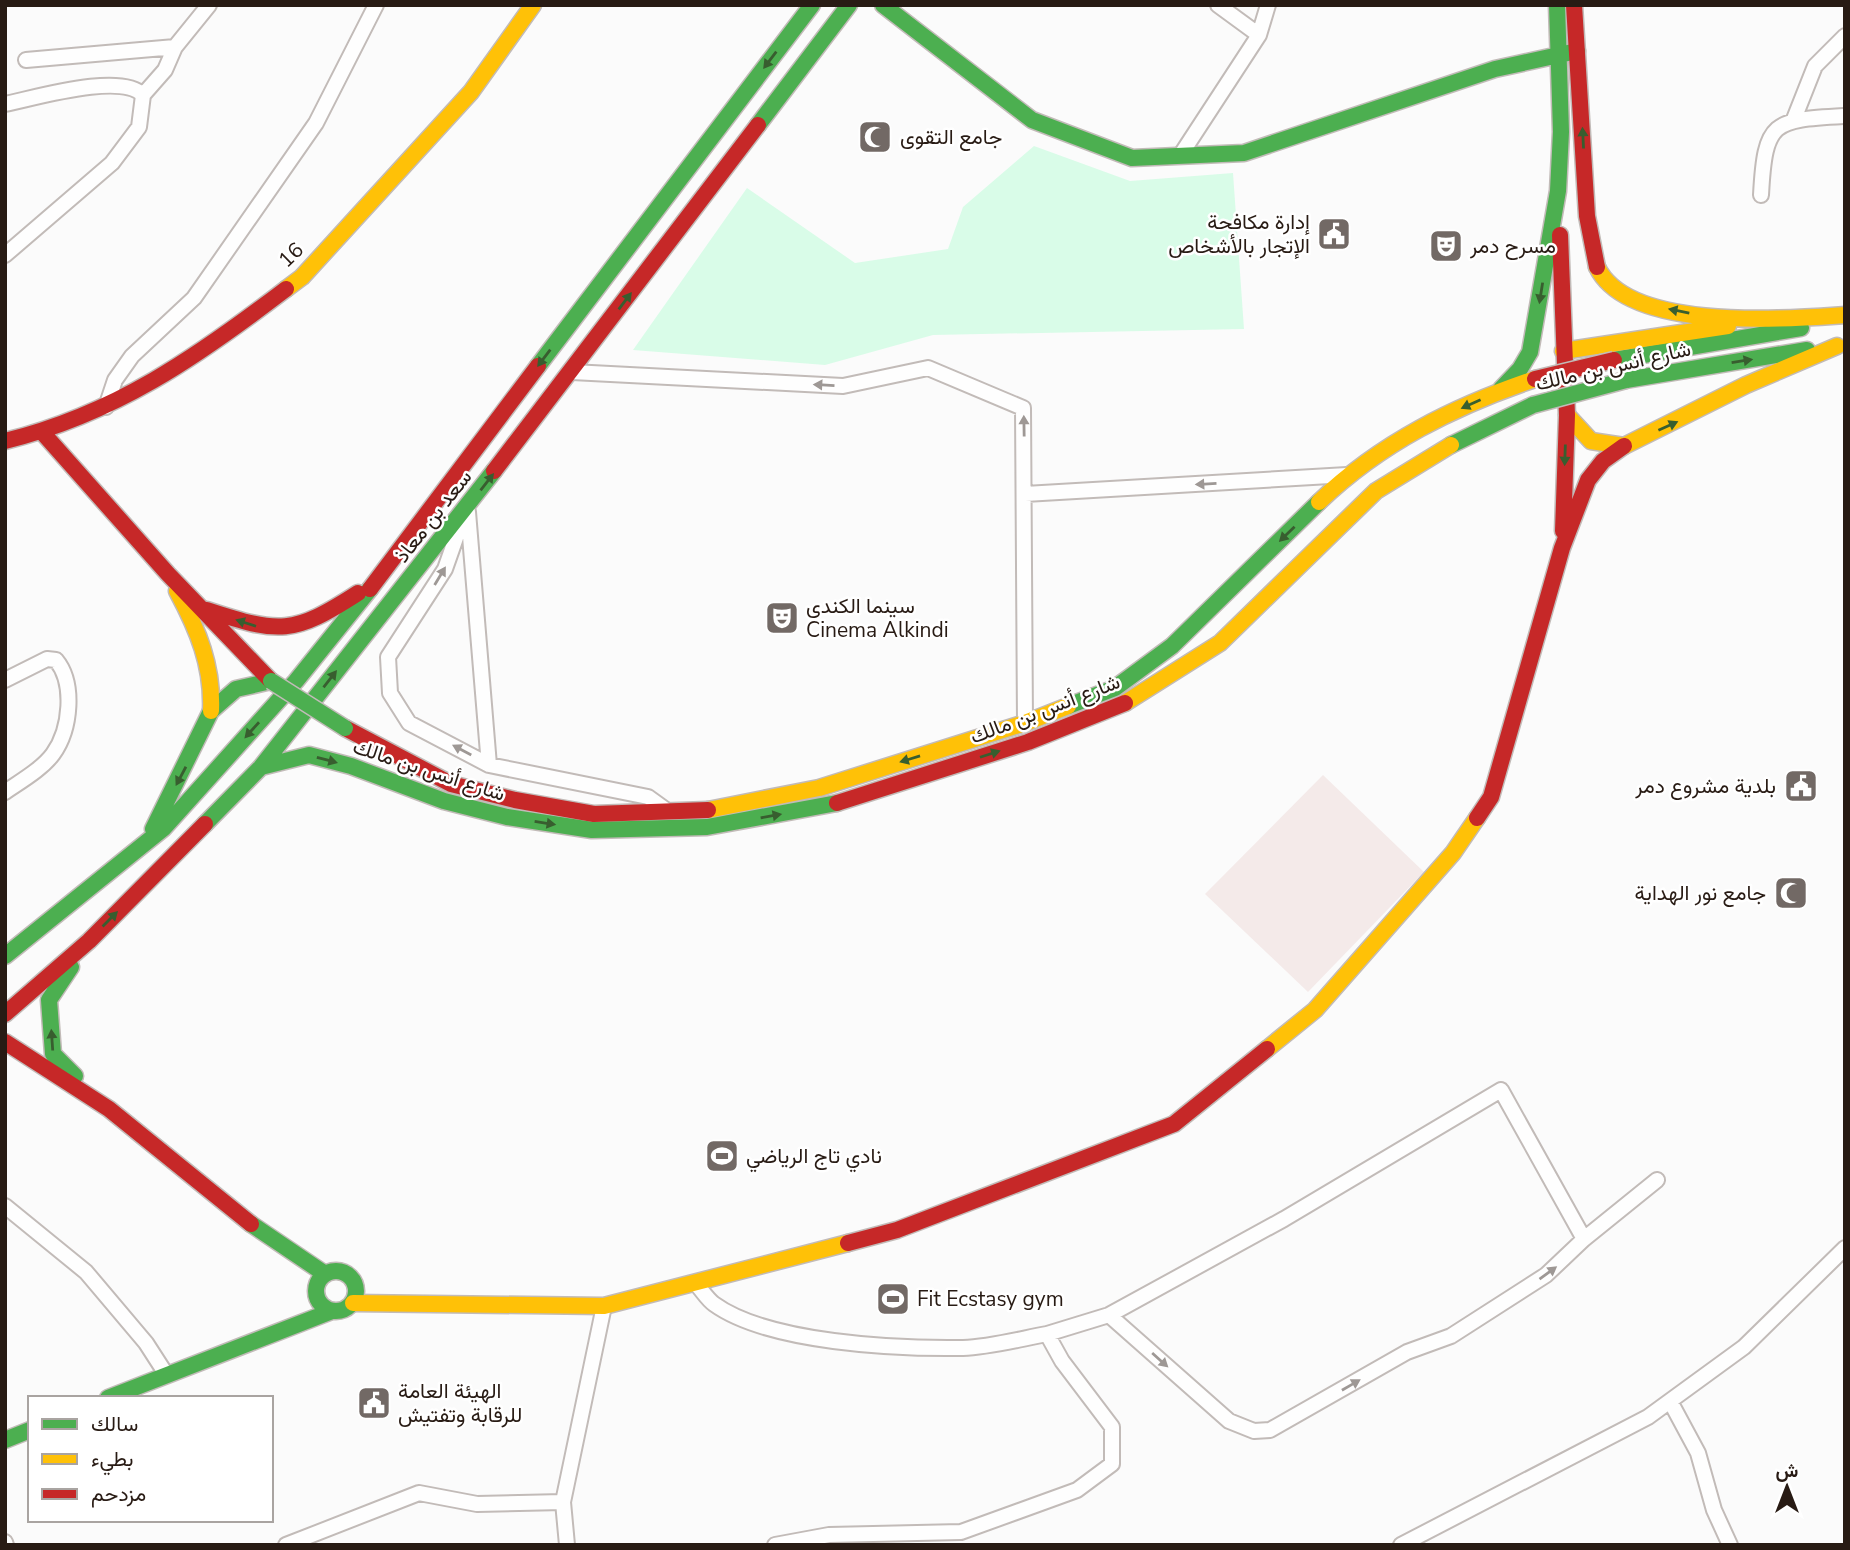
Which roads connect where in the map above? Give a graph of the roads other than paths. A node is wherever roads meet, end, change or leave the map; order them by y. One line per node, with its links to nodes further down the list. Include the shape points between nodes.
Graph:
1 (209, 5): 13 (street)
2 (376, 5): 32 (street, via 316,123 194,298 132,356 115,380)
3 (533, 5): 32 (street, 16, via 471,92 302,277 202,353)
4 (811, 5): 42 (street, سعد بن معاذ, one-way to 42)
5 (849, 5): 30 (street, سعد بن معاذ, one-way to 5)
6 (883, 5): 21 (street, via 1032,120 1132,158)
7 (1218, 5): 11 (street)
8 (1268, 5): 11 (street)
9 (1557, 5): 15 (street)
10 (1574, 5): 14 (street)
11 (1259, 35): 21 (street)
12 (1845, 36): 20 (street, via 1815,66)
13 (175, 47): 16 (street); 17 (street, via 166,70)
14 (1577, 51): 15 (street); 26 (street, one-way to 14, via 1703,316 1636,302 1602,276 1587,215)
15 (1557, 56): 21 (street, via 1495,69 1244,153); 22 (street)
16 (26, 60)
17 (143, 95): 18 (street, via 127,86 109,85); 24 (street, via 139,127 112,163)
18 (5, 104)
19 (1845, 117): 20 (street)
20 (1794, 119): 23 (street, via 1770,136 1763,153)
21 (1180, 156)
22 (1558, 191): 29 (street); 31 (street, one-way to 31, via 1530,352)
23 (1761, 195)
24 (5, 255)
25 (1845, 315): 26 (street)
26 (1782, 318): 29 (street)
27 (1845, 321): 31 (street, شارع أنس بن مالك, bridge, via 1614,360)
28 (1841, 345): 36 (street, one-way to 28, via 1746,385); 49 (street, شارع أنس بن مالك, one-way to 28, bridge, via 309,755 444,801 507,817 592,830 707,827 824,807 1028,742 1122,705 1220,643 1376,491 1457,441 1533,405 1626,380)
29 (1563, 351): 33 (street)
30 (572, 372): 38 (street, one-way to 30, via 1023,408 928,368 843,386); 39 (street, سعد بن معاذ, one-way to 30)
31 (1499, 391): 37 (street, شارع أنس بن مالك, one-way to 37, via 1414,429)
32 (106, 407): 34 (street, 16)
33 (1567, 415): 36 (street, via 1591,441); 40 (street, one-way to 40)
34 (43, 432): 35 (street, 16); 41 (street)
35 (5, 441)
36 (1624, 446): 40 (street, via 1603,461 1588,480)
37 (1347, 475): 38 (street, one-way to 38); 47 (street, شارع أنس بن مالك, one-way to 47, via 1172,646 1115,688)
38 (1025, 494): 47 (street)
39 (467, 507): 48 (street); 48 (street, one-way to 39, via 409,723 390,693 388,657 445,569); 49 (street, سعد بن معاذ, one-way to 39)
40 (1562, 548): 64 (street, via 1491,797 1453,853 1315,1010 1174,1124 897,1230)
41 (168, 574): 43 (street, شارع أنس بن مالك); 46 (street, via 203,640 211,673)
42 (374, 583): 43 (street, one-way to 43, via 321,618 289,629 256,627); 52 (street, سعد بن معاذ, one-way to 52, via 296,681)
43 (204, 609): 45 (street, شارع أنس بن مالك)
44 (5, 680): 50 (street, via 47,659 56,660 68,687 66,728 53,754)
45 (271, 681): 46 (street, via 236,689); 51 (street, شارع أنس بن مالك, bridge, via 345,728 451,784 594,814)
46 (211, 711): 52 (street, one-way to 52)
47 (1025, 723): 51 (street, شارع أنس بن مالك, one-way to 51, via 820,788 705,811)
48 (489, 765): 51 (street, via 648,797)
49 (261, 766): 53 (street, سعد بن معاذ, one-way to 49)
50 (5, 792)
51 (666, 810)
52 (144, 846): 54 (street, سعد بن معاذ)
53 (89, 941): 55 (street, سعد بن معاذ); 57 (street, one-way to 53, via 52,1054 49,1000)
54 (5, 956)
55 (5, 1014)
56 (5, 1042): 57 (street)
57 (109, 1109): 62 (street, via 257,1229)
58 (1657, 1180): 60 (street)
59 (5, 1206): 73 (street, via 86,1272)
60 (1584, 1239): 70 (street, one-way to 60, via 1229,1420 1254,1431 1270,1430 1407,1352 1451,1336 1546,1275); 70 (street, via 1501,1090 1284,1219)
61 (1845, 1248): 75 (street, via 1744,1347)
62 (326, 1274): 63 (street, via 341,1271); 65 (street)
63 (354, 1280): 66 (street); 67 (street)
64 (696, 1284): 68 (street); 71 (street, via 712,1303 731,1314 771,1328 832,1340 965,1348)
65 (316, 1294): 69 (street); 72 (street)
66 (413, 1302): 67 (street); 68 (street)
67 (353, 1303): 69 (street)
68 (604, 1306): 78 (street)
69 (332, 1311): 72 (street)
70 (1109, 1315): 71 (street)
71 (1047, 1334): 81 (street, via 1112,1427 1112,1464 1103,1471 1077,1490 961,1532 829,1535)
72 (272, 1335): 73 (street)
73 (166, 1374): 74 (street)
74 (113, 1396)
75 (1670, 1401): 82 (street, via 1605,1440); 83 (street, via 1698,1453 1714,1510)
76 (28, 1431): 77 (street)
77 (5, 1440)
78 (563, 1502): 79 (street, via 477,1504 419,1493); 80 (street)
79 (286, 1545)
80 (567, 1545)
81 (775, 1545)
82 (1401, 1545)
83 (1730, 1545)

